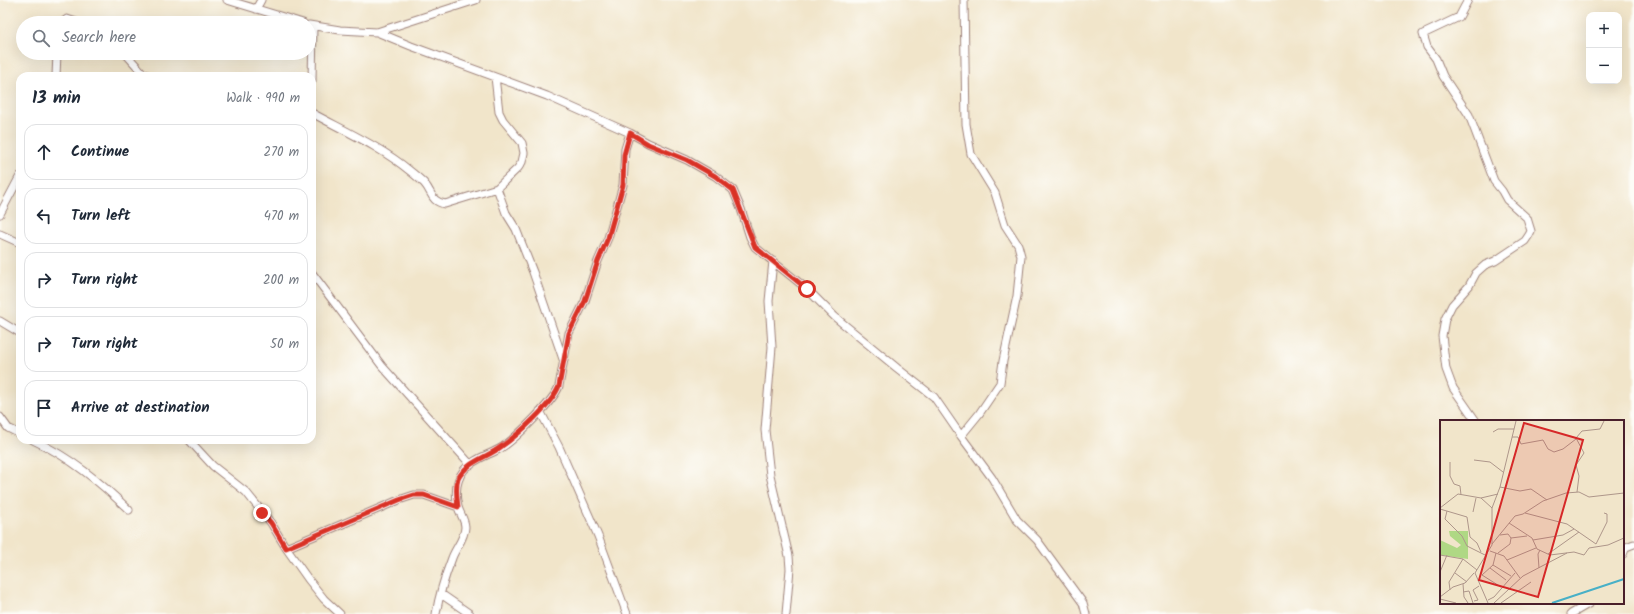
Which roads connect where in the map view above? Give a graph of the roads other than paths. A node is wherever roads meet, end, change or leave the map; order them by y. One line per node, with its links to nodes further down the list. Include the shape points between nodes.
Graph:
1 (227, 0): 6 (street)
2 (260, 0): 6 (street)
3 (476, 0): 9 (street)
4 (964, 0): 33 (street, via 966,124 971,154 995,193 1005,225 1018,245 1021,256 1017,296 1000,383)
5 (1468, 0): 31 (street, via 1459,17 1423,34 1443,76 1469,115 1494,181 1507,200 1527,218 1531,230 1524,241 1476,273 1445,319 1442,336 1446,369 1453,388)
6 (256, 9): 7 (street)
7 (280, 16)
8 (316, 26): 9 (street)
9 (377, 32): 16 (street)
10 (57, 60): 13 (street)
11 (131, 60): 14 (street)
12 (312, 60): 15 (street)
13 (56, 72)
14 (141, 72)
15 (312, 72)
16 (494, 77): 18 (street, via 547,96); 20 (street, via 499,112 522,143 524,153 518,168)
17 (316, 115): 20 (street, via 374,146 404,167 425,184 433,199 439,203 445,204)
18 (630, 133): 24 (street, via 648,144 687,160 733,190 755,247); 28 (street, via 624,155 623,185 608,238 585,301 569,333)
19 (16, 184): 21 (street)
20 (497, 188): 28 (street, via 528,258)
21 (0, 214)
22 (0, 234): 23 (street)
23 (16, 240)
24 (773, 261): 33 (street, via 807,289 835,317 934,397); 48 (street, via 769,301 772,347 764,430 770,475 789,556)
25 (316, 278): 36 (street, via 382,366)
26 (0, 321): 27 (street)
27 (16, 331)
28 (563, 360): 29 (street, via 557,393)
29 (540, 411): 36 (street, via 502,447); 47 (street, via 598,536)
30 (0, 417): 32 (street, via 8,428)
31 (1475, 420)
32 (16, 432)
33 (961, 436): 49 (street, via 992,478 1018,520 1083,603)
34 (41, 444): 38 (street, via 80,467)
35 (192, 444): 41 (street, via 208,462 246,492 271,523)
36 (471, 464): 37 (street, via 465,469 456,486)
37 (458, 507): 41 (street, via 424,495 414,495); 42 (street, via 464,523 464,533 452,558)
38 (129, 510)
39 (1634, 544): 40 (street)
40 (1624, 545)
41 (286, 548): 44 (street, via 324,599)
42 (440, 594): 45 (street); 46 (street)
43 (1588, 604): 50 (street)
44 (340, 614)
45 (436, 614)
46 (470, 614)
47 (627, 614)
48 (786, 614)
49 (1086, 614)
50 (1572, 614)

